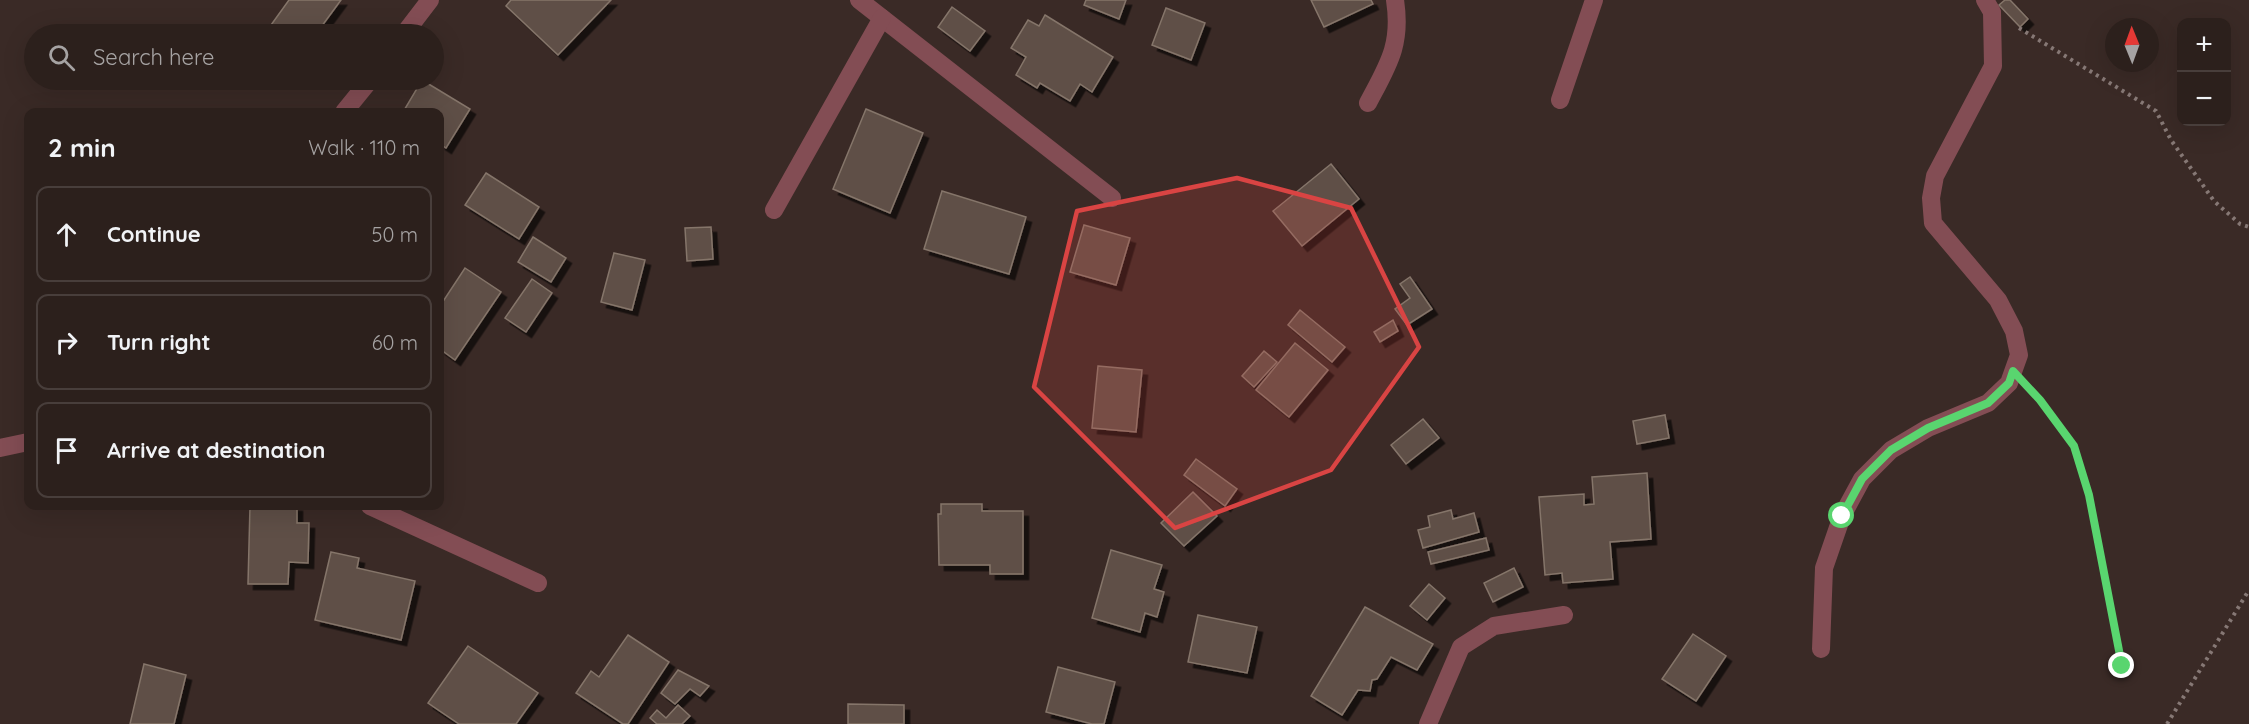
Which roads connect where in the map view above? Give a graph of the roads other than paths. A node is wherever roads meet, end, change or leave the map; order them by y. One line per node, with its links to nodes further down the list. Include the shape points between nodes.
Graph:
1 (430, 0): 7 (street)
2 (859, 0): 6 (street)
3 (1395, 0): 10 (street, via 1398,18 1394,54)
4 (1594, 0): 9 (street)
5 (1989, 6): 19 (street, via 1993,66 1935,176 1931,198 1933,224 1998,300 2014,331 2019,356 2009,383 1988,403 1928,428 1891,450 1862,479 1842,516 1824,568)
6 (882, 18): 12 (street); 13 (street)
7 (412, 24)
8 (362, 90): 11 (street)
9 (1560, 100)
10 (1368, 103)
11 (347, 108)
12 (1112, 198)
13 (774, 210)
14 (24, 443): 15 (street)
15 (0, 448)
16 (378, 510): 17 (street)
17 (538, 583)
18 (1564, 615): 20 (street, via 1494,626 1461,647)
19 (1821, 649)
20 (1428, 724)

